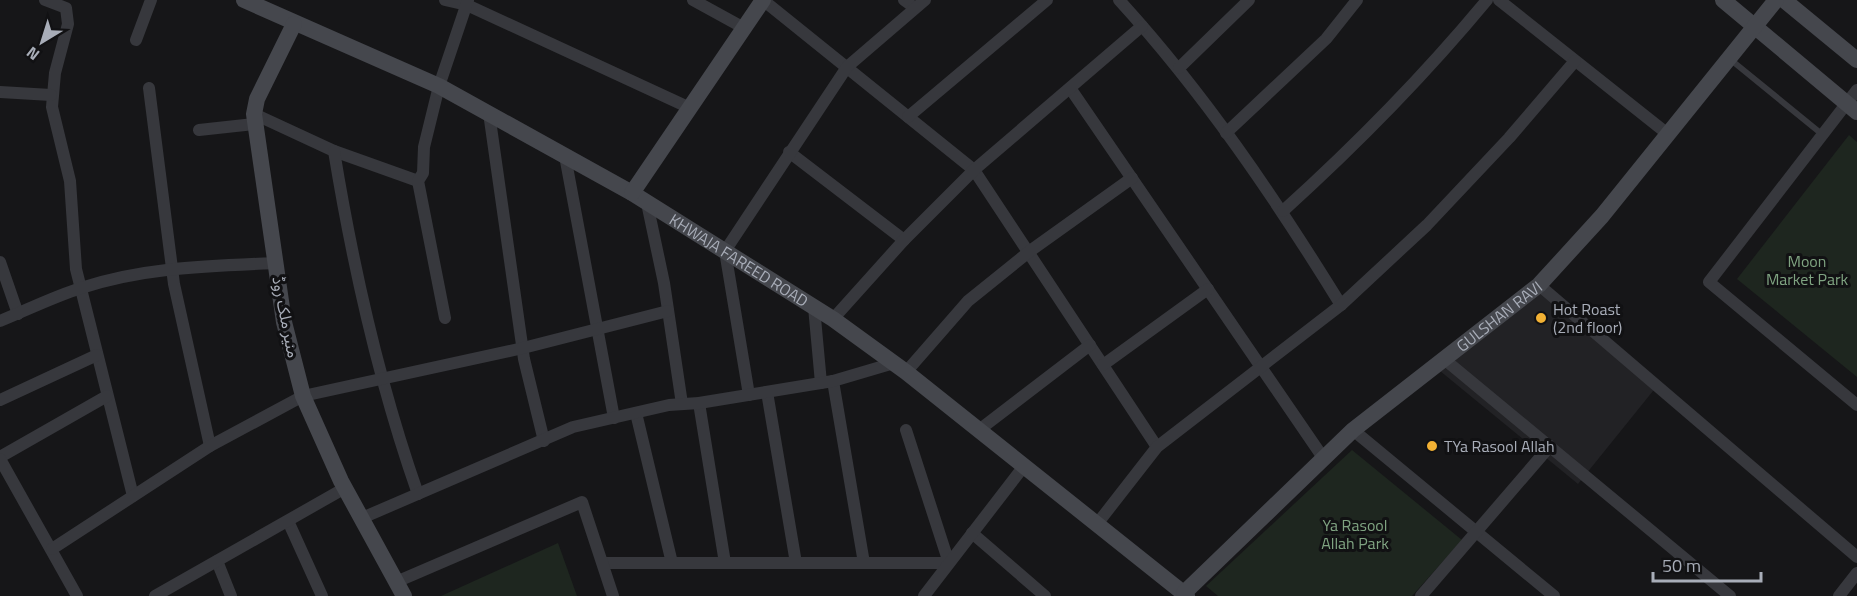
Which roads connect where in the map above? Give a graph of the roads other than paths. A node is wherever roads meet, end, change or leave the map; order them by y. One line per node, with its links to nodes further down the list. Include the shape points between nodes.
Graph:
1 (45, 0): 34 (street, via 66,8 68,24)
2 (151, 0): 23 (street)
3 (244, 0): 19 (street, KHWAJA FAREED ROAD)
4 (446, 0): 17 (street)
5 (693, 0): 22 (street)
6 (764, 0): 22 (street); 27 (street)
7 (904, 0): 18 (street)
8 (1047, 0): 38 (street)
9 (1119, 0): 20 (street)
10 (1249, 0): 28 (street)
11 (1487, 0): 52 (street, via 1351,149)
12 (1499, 0): 26 (street)
13 (1723, 0): 21 (street)
14 (1776, 0): 21 (street, GULSHAN RAVI)
15 (1784, 0): 25 (street)
16 (1355, 1): 41 (street, via 1326,39)
17 (467, 3): 29 (street); 35 (street)
18 (920, 4): 27 (street)
19 (294, 24): 29 (street, KHWAJA FAREED ROAD); 39 (street, منیر ملک روڈ, via 257,99)
20 (1142, 26): 28 (street); 31 (street)
21 (1755, 26): 24 (street, GULSHAN RAVI); 36 (street)
22 (744, 28): 35 (street)
23 (136, 40)
24 (1730, 60): 42 (street, GULSHAN RAVI); 43 (lane)
25 (1857, 60)
26 (1575, 61): 42 (street); 62 (street, via 1427,225)
27 (847, 67): 38 (street); 45 (street)
28 (1179, 68): 41 (street)
29 (439, 86): 37 (street, KHWAJA FAREED ROAD); 49 (street, via 424,147 423,173)
30 (149, 88): 58 (street)
31 (1070, 88): 47 (street); 48 (street)
32 (1857, 90): 36 (street)
33 (0, 92): 34 (street)
34 (51, 96): 60 (street, via 70,181)
35 (690, 108): 50 (street)
36 (1852, 108): 43 (street)
37 (489, 113): 46 (street, KHWAJA FAREED ROAD); 71 (street)
38 (908, 117): 47 (street)
39 (254, 119): 40 (street); 44 (street); 57 (street, منیر ملک روڈ)
40 (199, 130)
41 (1227, 133): 52 (street)
42 (1669, 135): 59 (street, GULSHAN RAVI)
43 (1823, 136): 86 (street, via 1709,282)
44 (334, 150): 49 (street); 77 (street, via 346,227)
45 (789, 152): 53 (street); 55 (street)
46 (565, 156): 50 (street, KHWAJA FAREED ROAD); 69 (street)
47 (974, 170): 53 (street); 54 (street)
48 (1132, 178): 54 (street); 61 (street)
49 (418, 181): 66 (street)
50 (632, 193): 51 (street, KHWAJA FAREED ROAD)
51 (647, 203): 55 (street, KHWAJA FAREED ROAD); 64 (street)
52 (1283, 211): 62 (street)
53 (904, 240): 67 (street)
54 (1030, 251): 70 (street); 76 (street, via 968,301)
55 (725, 252): 63 (street, KHWAJA FAREED ROAD); 80 (street)
56 (0, 262): 65 (street)
57 (276, 263): 58 (street); 82 (street, منیر ملک روڈ, via 284,322)
58 (171, 267): 60 (street); 93 (street)
59 (1539, 285): 73 (street, GULSHAN RAVI); 108 (street)
60 (80, 288): 65 (street); 72 (street)
61 (1208, 289): 74 (street); 75 (street)
62 (1341, 305): 75 (street)
63 (814, 307): 67 (street, KHWAJA FAREED ROAD); 78 (street)
64 (668, 311): 69 (street); 85 (street)
65 (18, 314): 68 (street)
66 (445, 318)
67 (833, 319): 76 (street, KHWAJA FAREED ROAD)
68 (0, 321)
69 (597, 328): 71 (street); 88 (street)
70 (1090, 345): 74 (street); 90 (street)
71 (523, 348): 77 (street); 92 (street)
72 (97, 355): 81 (street); 83 (street)
73 (1444, 359): 91 (street, GULSHAN RAVI); 94 (street)
74 (1104, 365): 95 (street)
75 (1261, 366): 95 (street); 97 (street)
76 (900, 368): 78 (street); 90 (street, KHWAJA FAREED ROAD)
77 (383, 379): 82 (street); 100 (street)
78 (827, 382): 79 (street); 114 (street)
79 (767, 392): 80 (street); 113 (street)
80 (749, 395): 84 (street)
81 (107, 396): 96 (street); 101 (street)
82 (303, 396): 93 (street); 99 (street, منیر ملک روڈ)
83 (0, 400)
84 (699, 403): 85 (street); 112 (street)
85 (682, 404): 87 (street)
86 (1857, 405)
87 (636, 413): 88 (street); 111 (street)
88 (614, 418): 92 (street, via 573,427)
89 (906, 430): 115 (street)
90 (979, 430): 98 (street, KHWAJA FAREED ROAD)
91 (1353, 430): 97 (street, GULSHAN RAVI); 105 (street)
92 (544, 441): 100 (street)
93 (210, 446): 101 (street)
94 (1550, 446): 105 (street); 128 (street)
95 (1157, 447): 104 (street)
96 (0, 458): 107 (street)
97 (1324, 459): 120 (street, GULSHAN RAVI)
98 (1024, 466): 104 (street, KHWAJA FAREED ROAD); 106 (street)
99 (345, 488): 102 (street, منیر ملک روڈ); 103 (street)
100 (418, 494): 102 (street)
101 (133, 496): 107 (street)
102 (362, 518): 117 (street, منیر ملک روڈ)
103 (288, 521): 109 (street); 123 (street)
104 (1096, 524): 120 (street, KHWAJA FAREED ROAD)
105 (1476, 531): 119 (street); 127 (street)
106 (972, 532): 115 (street); 126 (street)
107 (52, 549): 121 (street)
108 (1857, 557)
109 (218, 561): 118 (street); 122 (street)
110 (603, 563): 111 (street); 117 (street, via 582,502); 124 (street)
111 (672, 563): 112 (street)
112 (725, 563): 113 (street)
113 (796, 563): 114 (street)
114 (864, 563): 115 (street)
115 (949, 563): 125 (street)
116 (1857, 573): 129 (street)
117 (400, 589)
118 (162, 594)
119 (1548, 594)
120 (1185, 595)
121 (77, 596)
122 (231, 596)
123 (322, 596)
124 (613, 596)
125 (924, 596)
126 (1045, 596)
127 (1421, 596)
128 (1730, 596)
129 (1839, 596)

